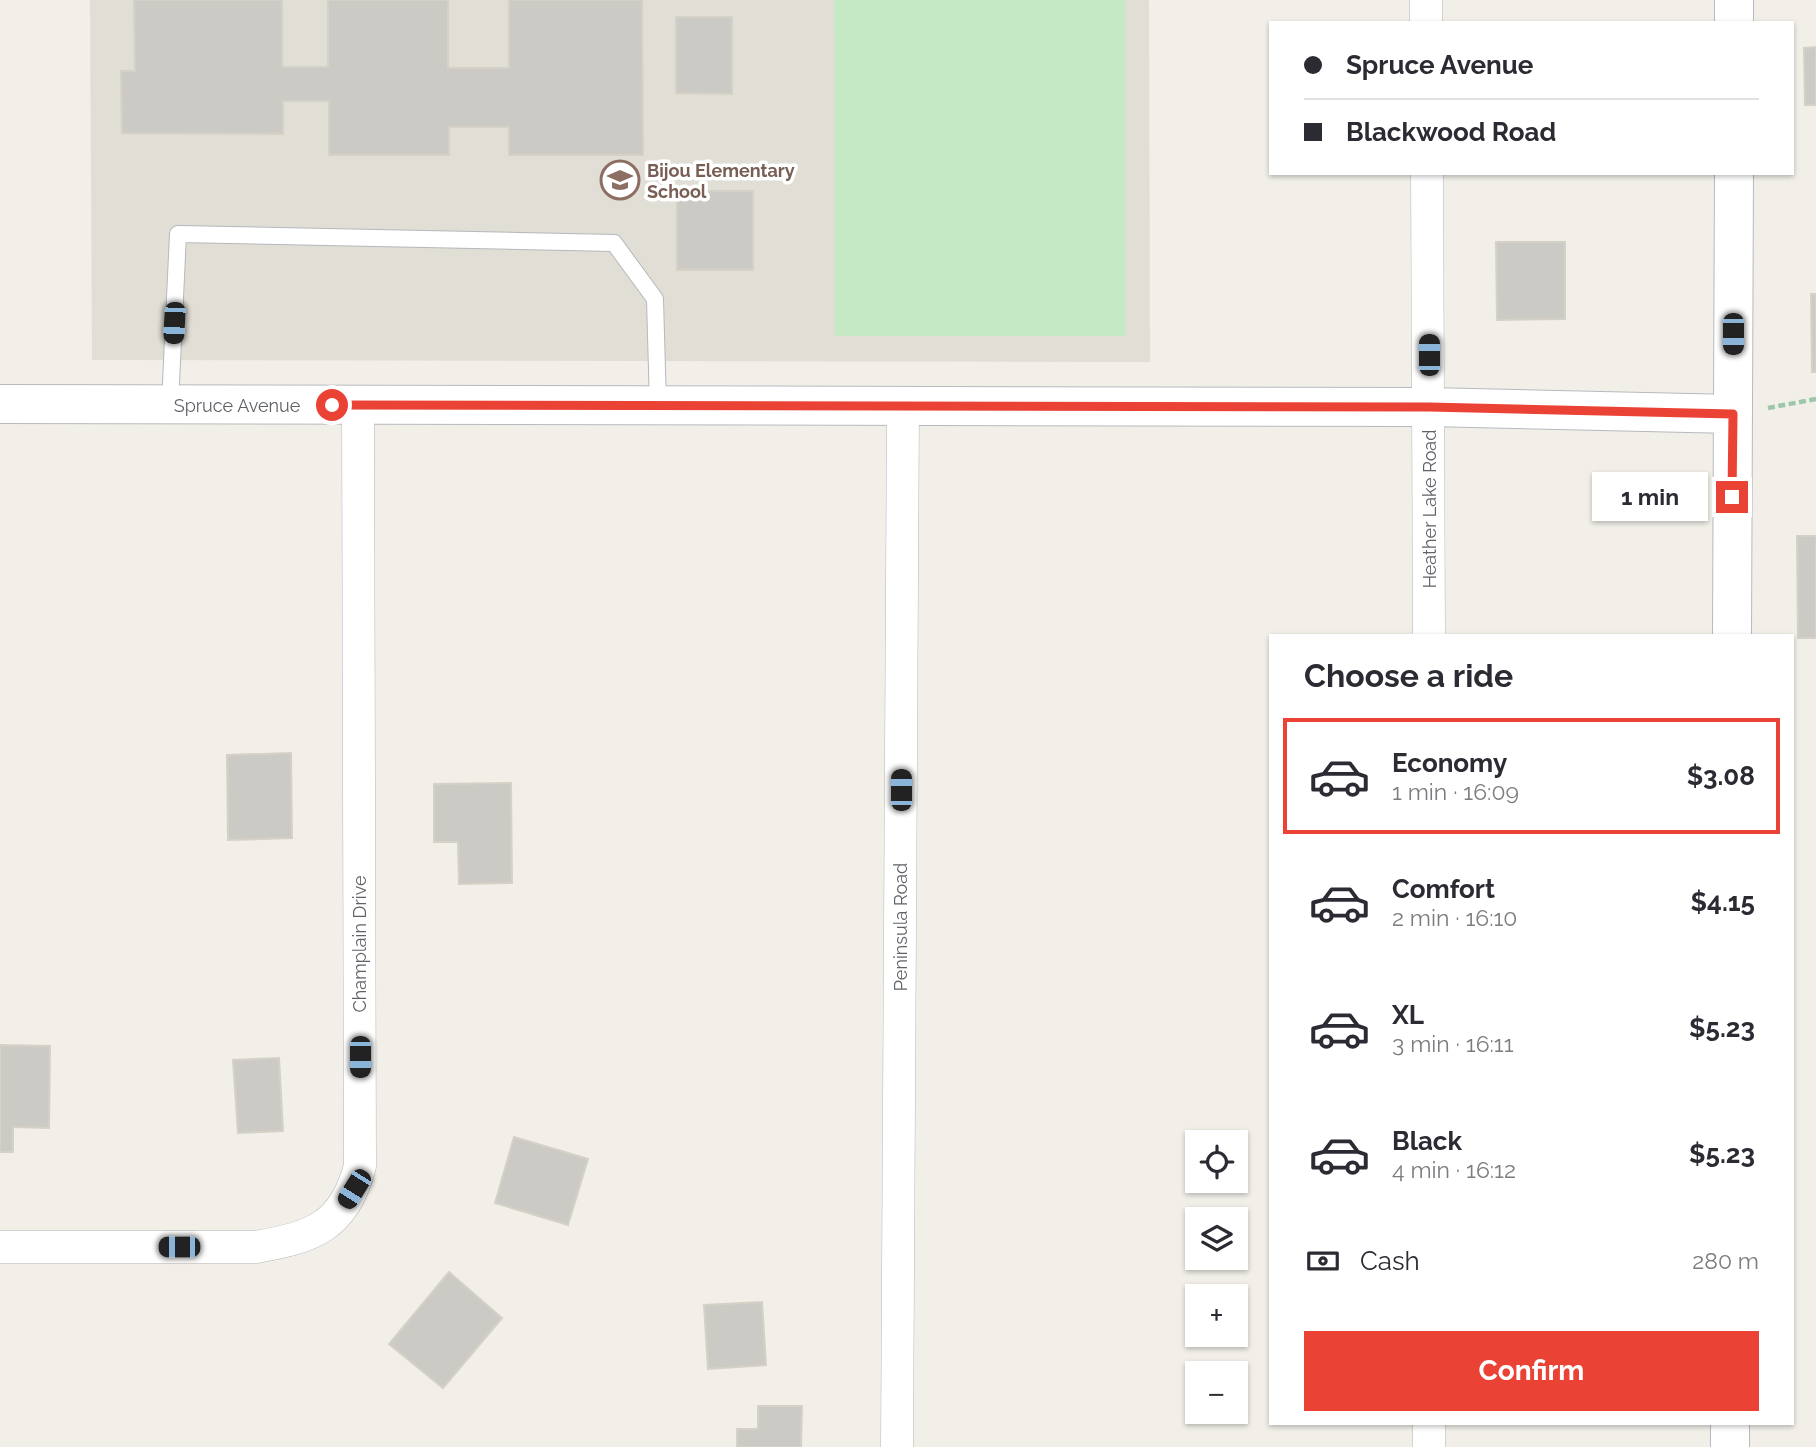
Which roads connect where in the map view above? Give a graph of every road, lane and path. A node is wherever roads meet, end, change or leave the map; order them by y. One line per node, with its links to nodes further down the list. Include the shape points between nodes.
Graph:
1 (1426, 0): 3 (street)
2 (1734, 0): 4 (street)
3 (1426, 21)
4 (1734, 21)
5 (1427, 175): 12 (street, Heather Lake Road)
6 (1734, 175): 14 (street)
7 (1816, 400): 14 (path)
8 (0, 404): 9 (street, Spruce Avenue)
9 (170, 404): 10 (street, Spruce Avenue); 11 (lane, via 178,234 614,243 655,299)
10 (358, 405): 11 (street, Spruce Avenue); 17 (street, Champlain Drive, via 360,1166 354,1189 330,1223 287,1241 256,1247)
11 (658, 406): 13 (street, Spruce Avenue)
12 (1429, 407): 13 (street, Spruce Avenue); 14 (street, Spruce Avenue); 15 (street, Heather Lake Road)
13 (903, 408): 20 (street, Peninsula Road)
14 (1733, 414): 16 (street)
15 (1429, 634)
16 (1732, 634)
17 (0, 1247)
18 (1429, 1425): 21 (street)
19 (1730, 1425): 22 (street)
20 (897, 1447)
21 (1429, 1447)
22 (1730, 1447)

